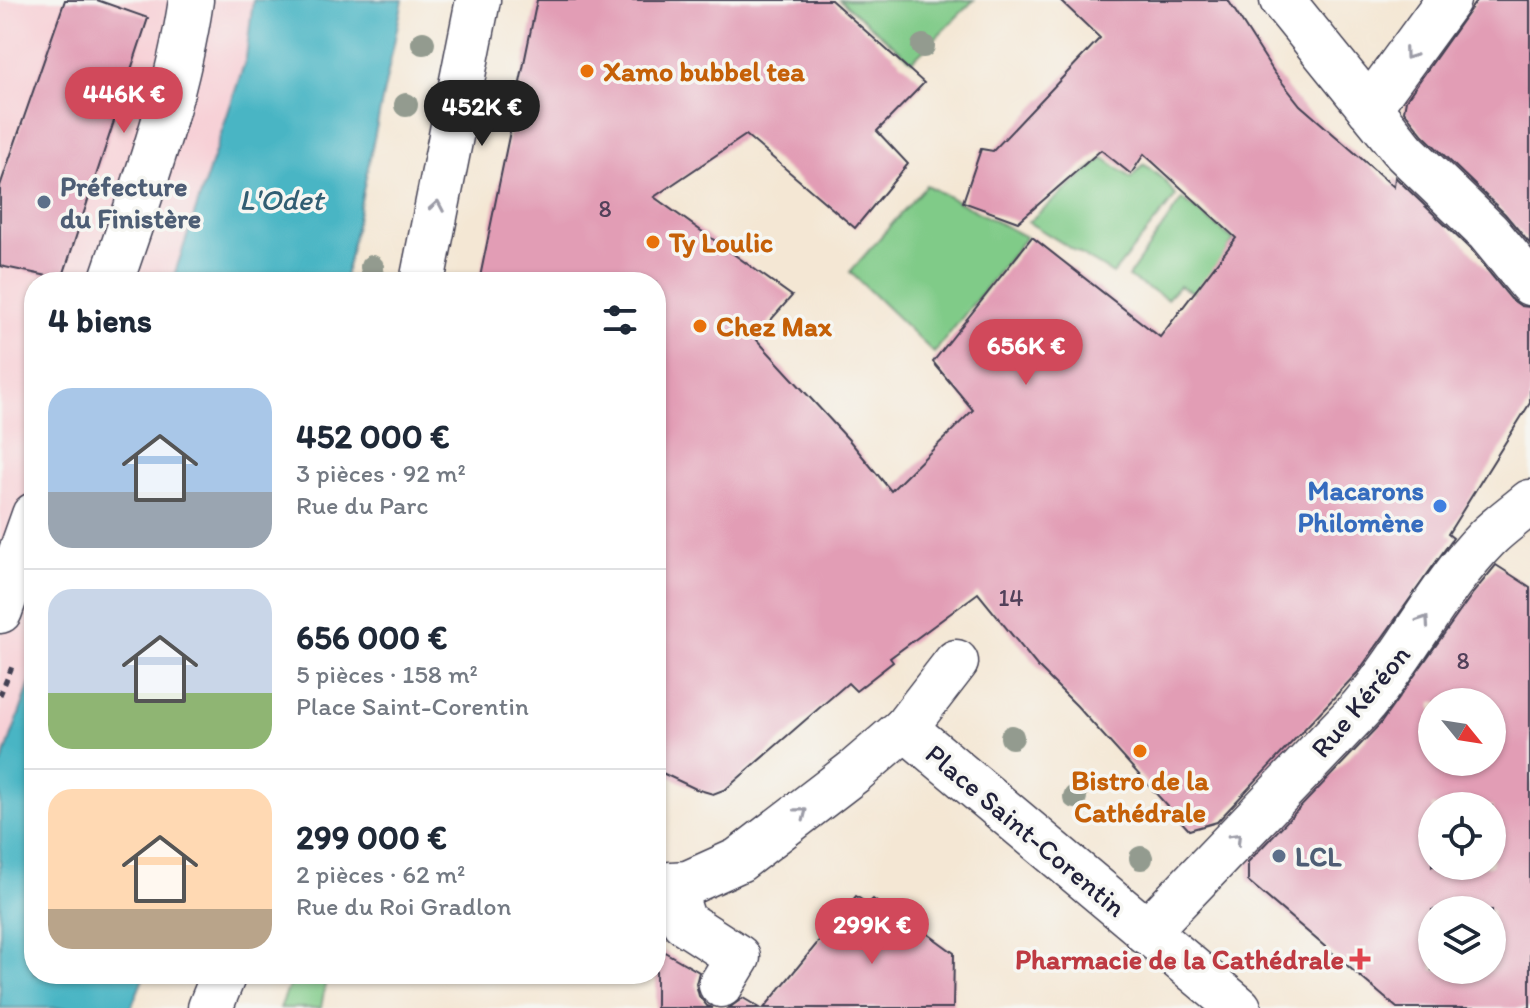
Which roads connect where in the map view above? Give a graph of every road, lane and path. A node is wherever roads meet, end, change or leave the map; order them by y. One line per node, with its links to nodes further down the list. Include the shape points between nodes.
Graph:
1 (191, 0): 6 (street, via 161,130)
2 (478, 0): 7 (street, one-way to 2)
3 (1282, 0): 5 (street)
4 (1448, 0): 5 (street, one-way to 5)
5 (1369, 108): 8 (street)
6 (114, 272)
7 (424, 272)
8 (1530, 283)
9 (1530, 502): 16 (street, Rue Kéréon, one-way to 9, via 1361,708 1471,556)
10 (24, 547): 11 (street)
11 (12, 586)
12 (956, 662): 13 (street, Place Saint-Corentin)
13 (905, 728): 14 (street, Place Saint-Corentin, one-way to 13, via 701,879 739,860); 17 (street, Place Saint-Corentin)
14 (666, 885)
15 (666, 889): 19 (street, via 684,922 738,957)
16 (1182, 894): 17 (street, Place Saint-Corentin)
17 (1146, 932): 21 (street, Place Saint-Corentin)
18 (220, 984): 20 (street)
19 (721, 985)
20 (210, 1008)
21 (1239, 1008)

